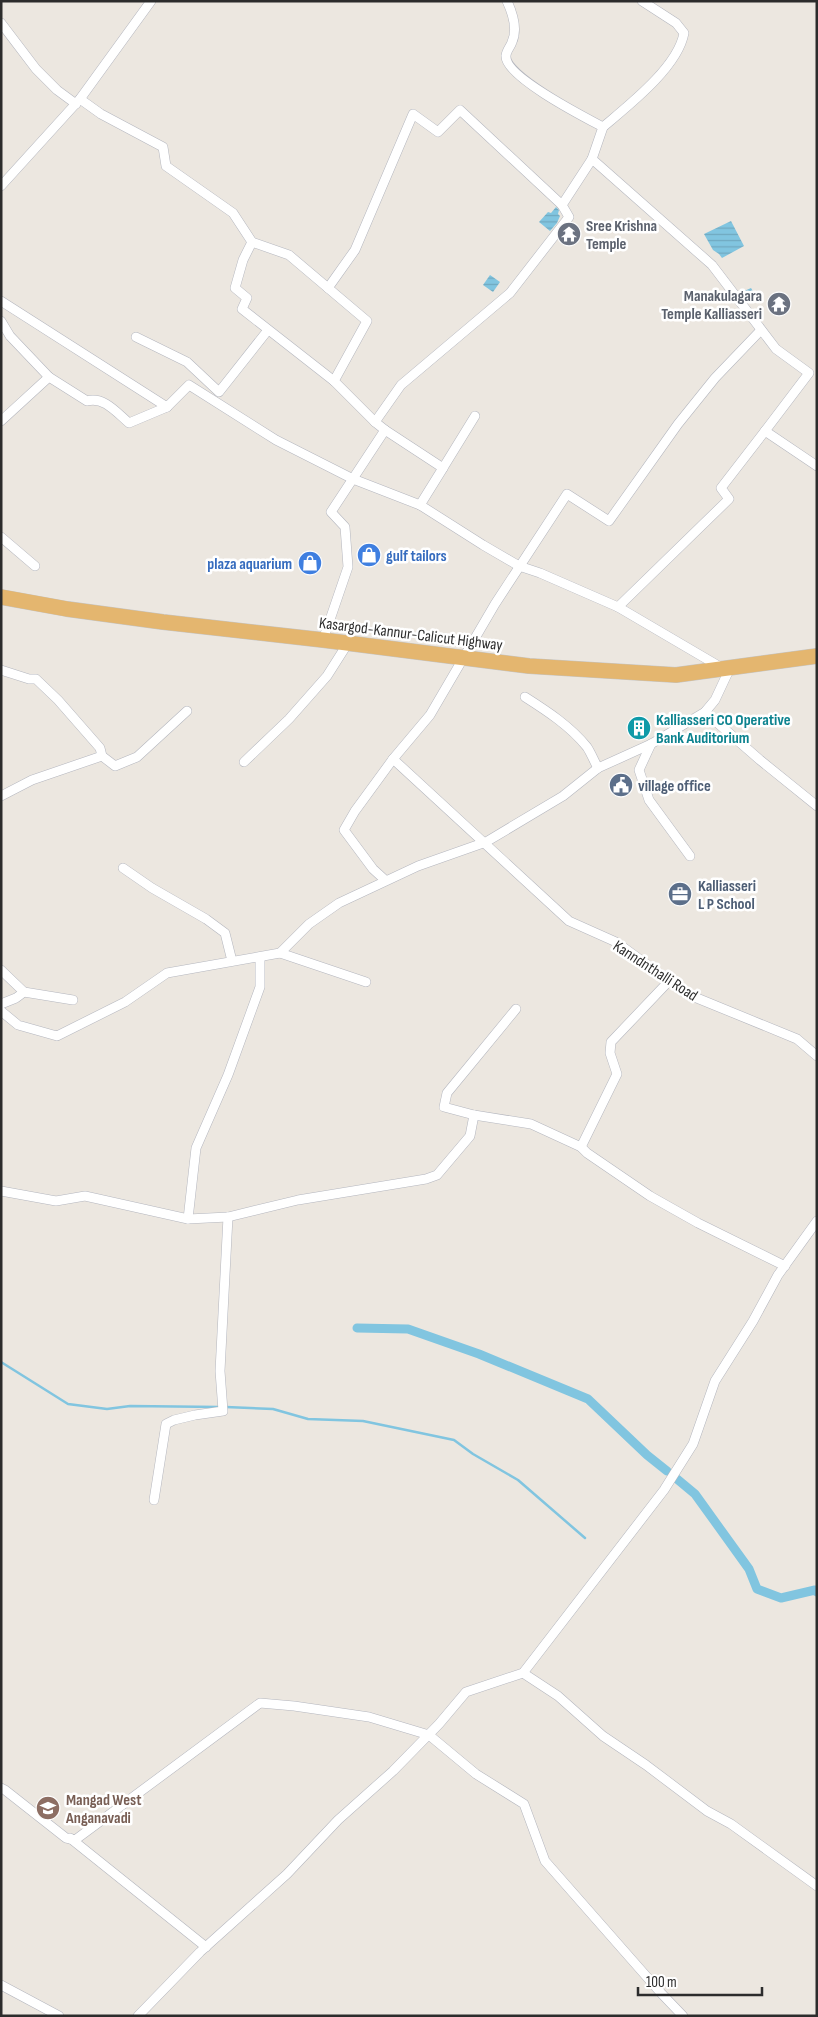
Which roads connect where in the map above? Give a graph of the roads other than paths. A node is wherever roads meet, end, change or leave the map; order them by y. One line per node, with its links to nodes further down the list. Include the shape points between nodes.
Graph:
1 (150, 1): 5 (street)
2 (507, 1): 6 (street, via 514,16 514,37 506,56 510,66 528,83)
3 (642, 1): 6 (street, via 676,23 684,34 682,45 658,77)
4 (1, 23): 5 (street, via 36,69 57,90)
5 (78, 102): 8 (street); 10 (street, via 164,147 166,166 232,213)
6 (603, 128): 7 (street)
7 (592, 159): 9 (street); 15 (street, via 712,265)
8 (1, 186)
9 (562, 205): 11 (street, via 460,110 438,132 412,114 355,250); 22 (street, via 569,217 510,294 401,385)
10 (252, 242): 11 (street, via 289,255); 14 (street, via 235,288 248,298 242,309)
11 (328, 288): 18 (street, via 366,321)
12 (1, 301): 19 (street)
13 (1, 321): 17 (street, via 10,336)
14 (268, 330): 16 (street, via 220,392 187,362); 18 (street)
15 (761, 330): 24 (street, via 776,349 809,372); 31 (street, via 715,378 678,424 609,521 567,494)
16 (136, 337)
17 (49, 377): 19 (street, via 87,401 101,400 129,424); 21 (street)
18 (334, 381): 22 (street)
19 (167, 407): 27 (street, via 190,385 276,440)
20 (475, 416): 26 (street)
21 (1, 420)
22 (375, 422): 23 (street)
23 (385, 430): 26 (street); 27 (street)
24 (766, 431): 25 (street); 33 (street, via 721,488 729,499)
25 (817, 466)
26 (444, 468): 28 (street)
27 (353, 479): 28 (street); 34 (street, via 331,512 345,527 348,567)
28 (420, 505): 31 (street)
29 (1, 537): 30 (street)
30 (35, 566)
31 (519, 566): 33 (street); 37 (street)
32 (1, 597): 34 (highway, Kasargod-Kannur-Calicut Highway, via 153,620)
33 (618, 607): 38 (street)
34 (322, 640): 35 (highway, Kasargod-Kannur-Calicut Highway)
35 (348, 643): 37 (highway, Kasargod-Kannur-Calicut Highway); 46 (street, via 327,676 289,719)
36 (817, 656): 38 (highway, Kasargod-Kannur-Calicut Highway)
37 (464, 657): 38 (highway, Kasargod-Kannur-Calicut Highway, via 529,666 676,675); 45 (street, via 430,715)
38 (727, 669): 42 (street, via 715,700)
39 (1, 670): 44 (street, via 36,679 100,748)
40 (525, 697): 47 (street, via 548,712 587,747)
41 (187, 711): 44 (street, via 137,757 115,766)
42 (705, 712): 43 (street); 49 (street)
43 (651, 744): 47 (street); 51 (street, via 639,770 649,800)
44 (102, 756): 48 (street, via 32,780)
45 (393, 759): 50 (street, Kanndnthalli Road); 53 (street, via 344,830)
46 (244, 762)
47 (598, 768): 50 (street, via 563,796)
48 (1, 796)
49 (817, 806)
50 (486, 842): 53 (street); 58 (street, Kanndnthalli Road, via 569,921 616,942)
51 (690, 856)
52 (123, 868): 56 (street, via 225,933)
53 (385, 880): 54 (street, via 339,903 309,924)
54 (280, 953): 55 (street); 59 (street)
55 (260, 957): 56 (street); 70 (street, via 260,987 196,1148)
56 (232, 960): 64 (street, via 167,973 125,1002 57,1036 18,1025)
57 (1, 970): 60 (street)
58 (669, 981): 65 (street, Kanndnthalli Road, via 687,994 797,1039); 67 (street, via 611,1042 610,1053 617,1074)
59 (366, 982)
60 (24, 992): 61 (street); 62 (street)
61 (73, 1000)
62 (1, 1004)
63 (516, 1009): 66 (street, via 447,1093 444,1106)
64 (1, 1011)
65 (817, 1056)
66 (474, 1115): 67 (street, via 531,1124); 69 (street, via 470,1136 437,1175 298,1200)
67 (581, 1147): 72 (street, via 650,1196)
68 (1, 1191): 70 (street, via 56,1201 85,1196)
69 (228, 1217): 70 (street); 73 (street, via 220,1371 222,1406 166,1424)
70 (188, 1219)
71 (817, 1221): 72 (street)
72 (785, 1266): 74 (street, via 715,1380 693,1444 664,1490)
73 (154, 1500)
74 (523, 1673): 75 (street, via 466,1692); 78 (street, via 558,1696 603,1736 706,1811 731,1824)
75 (429, 1735): 77 (street, via 369,1717 260,1703 75,1840); 79 (street, via 338,1820 287,1874); 83 (street, via 476,1774 524,1804 545,1861)
76 (1, 1788): 77 (street)
77 (70, 1838): 79 (street)
78 (817, 1886)
79 (206, 1947): 82 (street)
80 (1, 1986): 81 (street)
81 (59, 2016)
82 (138, 2016)
83 (683, 2016)

